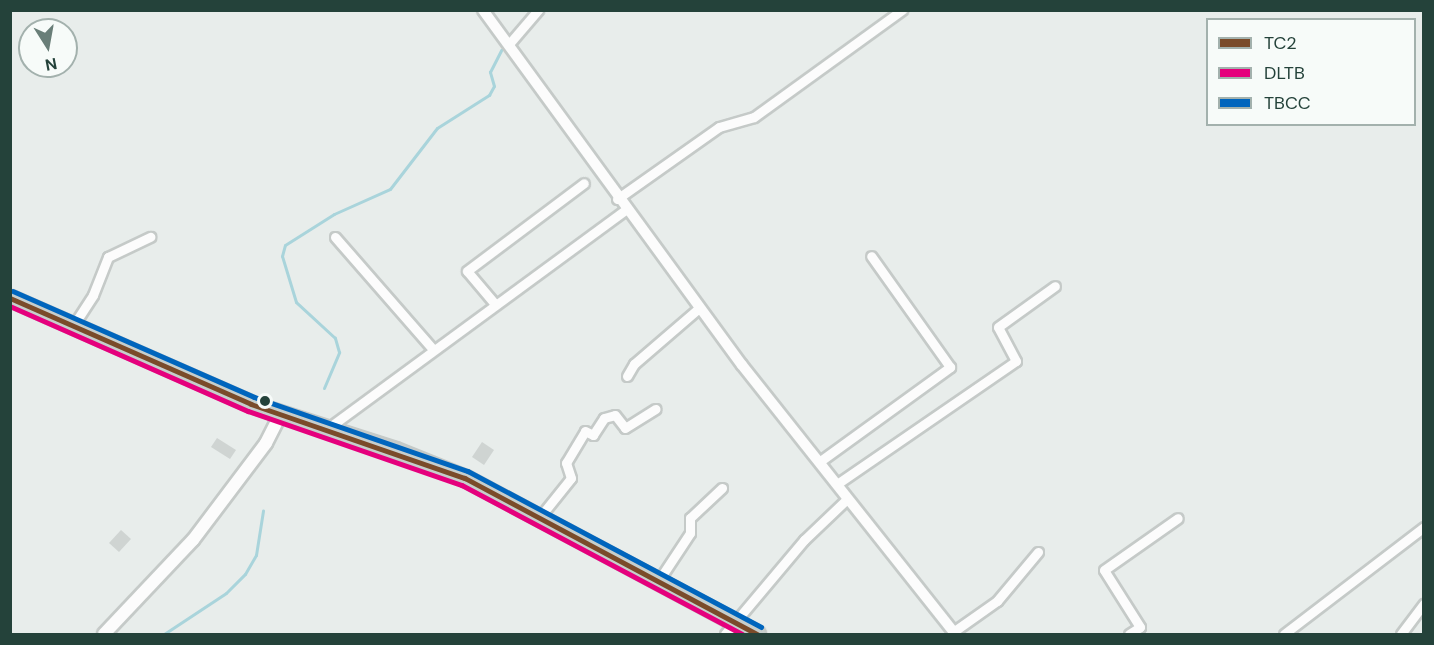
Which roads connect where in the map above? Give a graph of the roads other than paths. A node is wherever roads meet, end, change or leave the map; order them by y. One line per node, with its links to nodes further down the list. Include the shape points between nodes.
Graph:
1 (483, 10): 4 (street)
2 (538, 10): 4 (street)
3 (902, 10): 6 (street, via 754,117 719,127)
4 (509, 44): 6 (street)
5 (584, 183): 13 (street, via 467,271)
6 (617, 199): 7 (street)
7 (625, 210): 13 (street); 14 (street)
8 (150, 237): 15 (street, via 108,258 93,295)
9 (335, 237): 16 (street)
10 (871, 256): 21 (street, via 950,367)
11 (1055, 286): 22 (street, via 999,327 1016,361)
12 (10, 298): 15 (highway)
13 (495, 304): 16 (street)
14 (699, 308): 17 (street, via 634,364); 21 (street)
15 (73, 326): 19 (highway)
16 (432, 348): 20 (street)
17 (627, 376)
18 (655, 409): 25 (street, via 626,428 615,415 604,418 593,435 585,431 566,463 571,478)
19 (281, 414): 20 (highway); 33 (main road, via 266,443 193,540)
20 (326, 429): 25 (highway, via 446,470)
21 (819, 462): 22 (street)
22 (837, 484): 24 (street)
23 (722, 488): 29 (street, via 690,518 690,533)
24 (847, 499): 31 (street, via 804,540); 32 (street)
25 (539, 518): 29 (highway)
26 (1178, 518): 35 (street, via 1104,570 1140,627)
27 (1424, 528): 36 (street)
28 (1038, 552): 32 (street, via 997,601)
29 (657, 583): 31 (highway)
30 (1424, 604): 37 (street)
31 (729, 628): 34 (highway)
32 (954, 633)
33 (104, 634)
34 (756, 634)
35 (1129, 634)
36 (1284, 634)
37 (1401, 634)

